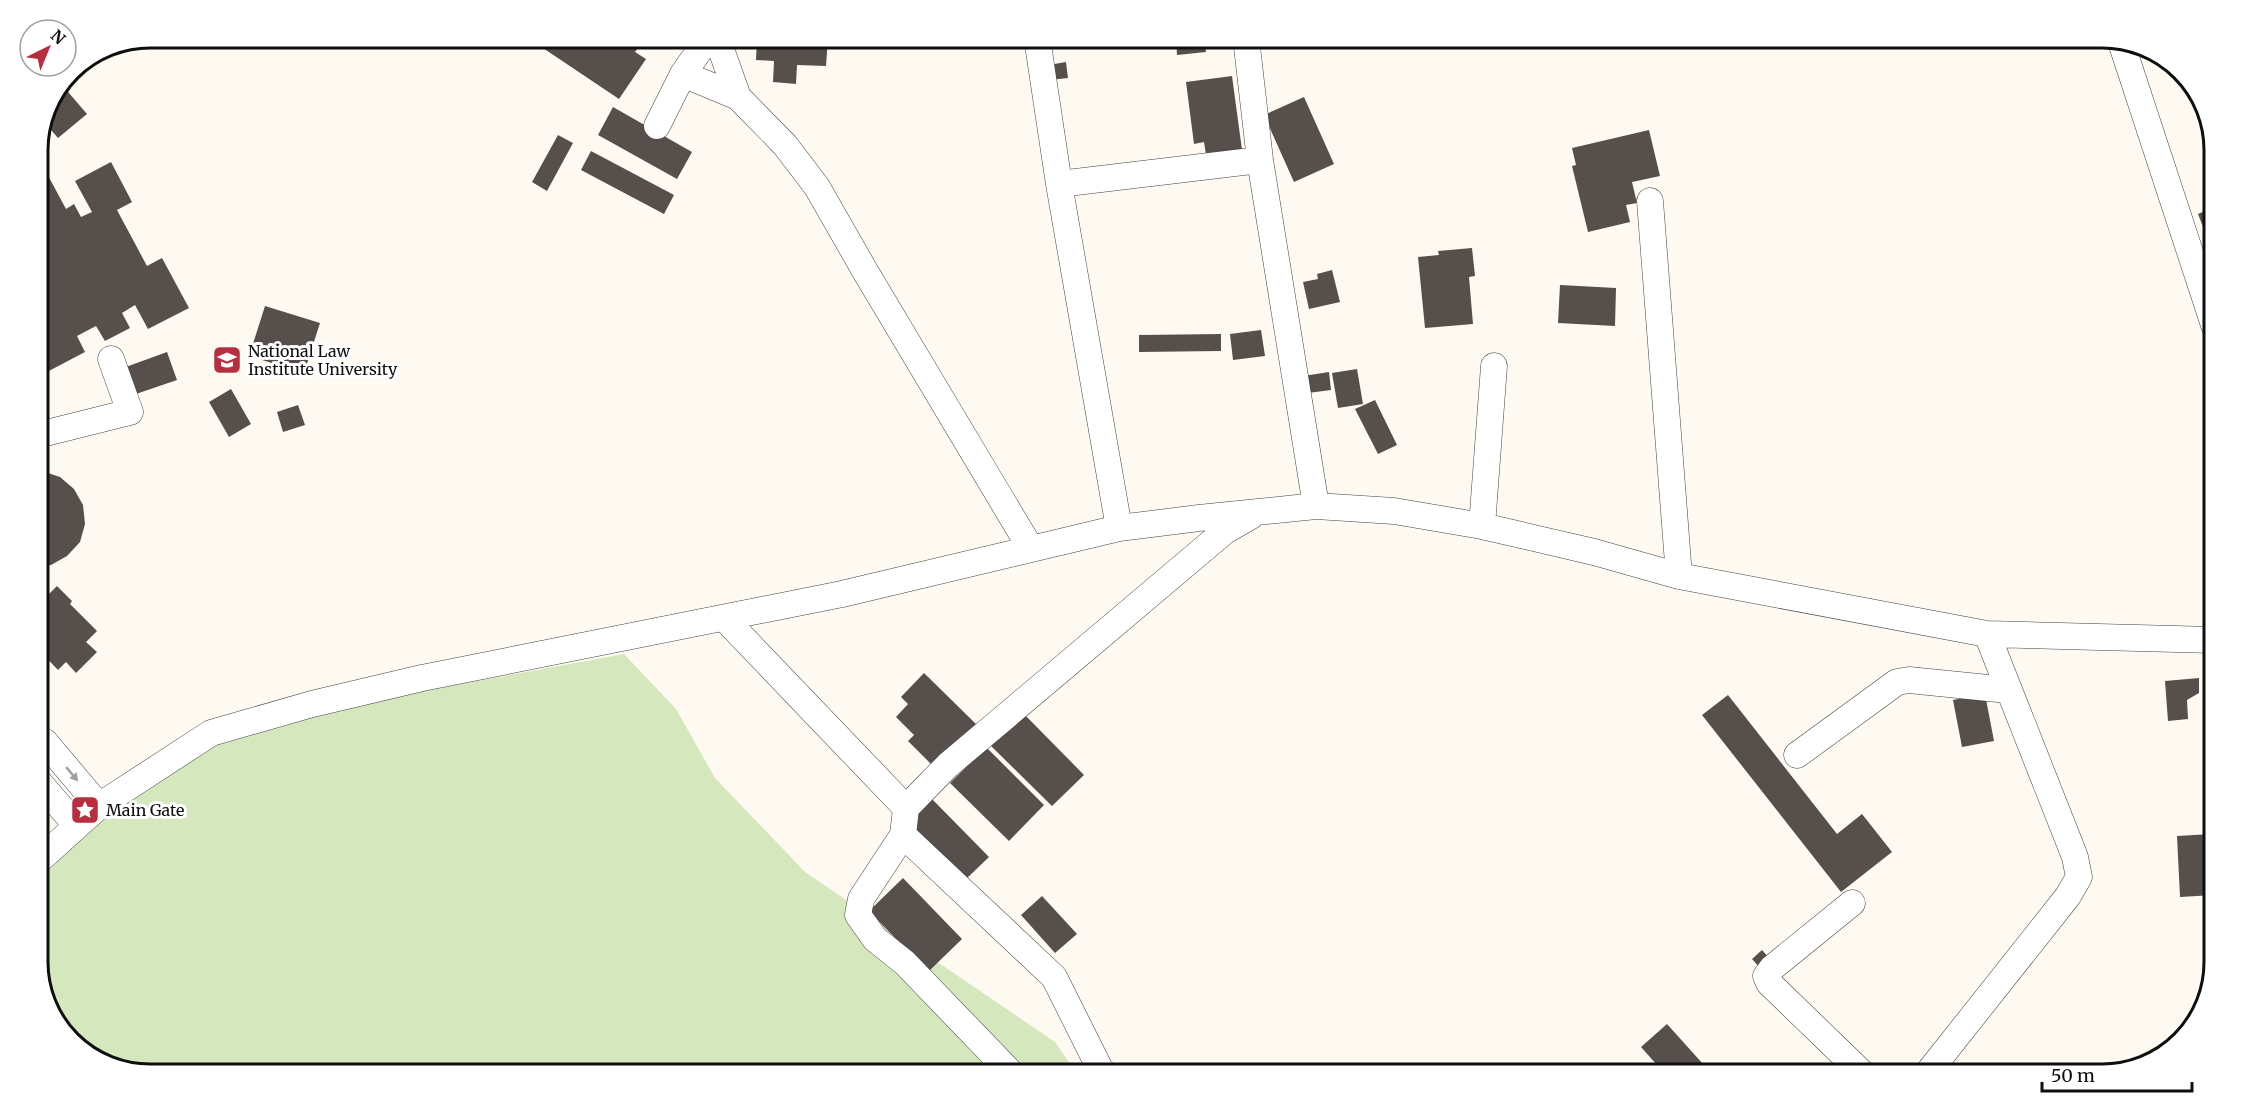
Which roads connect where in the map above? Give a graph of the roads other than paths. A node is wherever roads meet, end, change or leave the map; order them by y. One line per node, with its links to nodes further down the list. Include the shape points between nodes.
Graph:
1 (701, 48): 6 (street)
2 (721, 48): 7 (street)
3 (1039, 48): 10 (street)
4 (1247, 48): 9 (street)
5 (2124, 50): 12 (street)
6 (683, 74): 7 (street); 8 (street)
7 (738, 97): 20 (street, via 785,145 817,187)
8 (657, 126)
9 (1260, 160): 10 (street); 16 (street)
10 (1059, 184): 19 (street)
11 (1650, 201): 21 (street)
12 (2204, 295)
13 (111, 359): 15 (street, via 130,412)
14 (1494, 366): 18 (street)
15 (48, 432)
16 (1316, 506): 17 (street); 18 (street, via 1394,511)
17 (1256, 513): 19 (street); 30 (street, via 1225,531 948,765)
18 (1482, 526): 21 (street)
19 (1119, 528): 20 (street)
20 (1031, 549): 22 (street)
21 (1679, 576): 23 (street)
22 (724, 618): 29 (street, via 422,678 212,733); 30 (street)
23 (1987, 634): 24 (street); 25 (street)
24 (2204, 640)
25 (2008, 690): 27 (street, via 1897,682); 38 (street, via 2075,857 2079,877)
26 (48, 746): 29 (street, one-way to 29)
27 (1797, 755)
28 (48, 793): 31 (street)
29 (99, 806): 31 (street)
30 (906, 808): 32 (street)
31 (76, 825): 33 (street)
32 (903, 836): 35 (street, via 861,899 858,915 875,939 905,963); 36 (street, via 1054,977)
33 (48, 852)
34 (1852, 903): 37 (street, via 1766,976)
35 (1002, 1064)
36 (1098, 1064)
37 (1853, 1064)
38 (1935, 1064)

